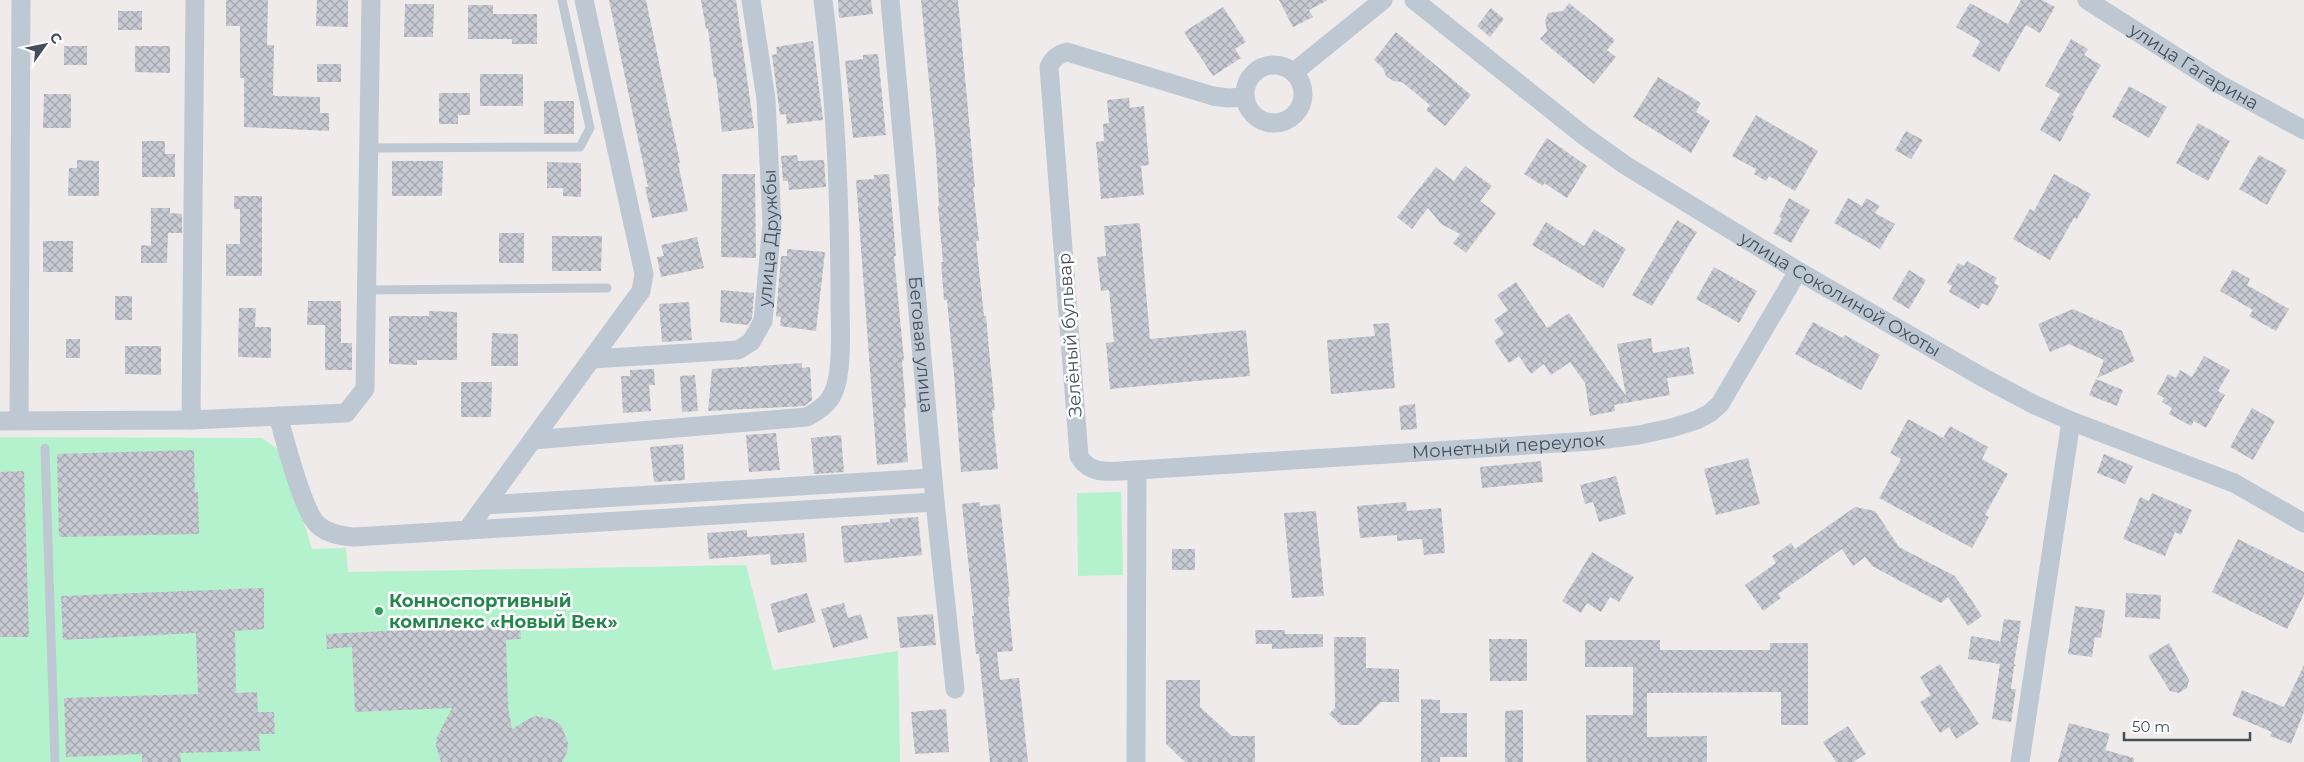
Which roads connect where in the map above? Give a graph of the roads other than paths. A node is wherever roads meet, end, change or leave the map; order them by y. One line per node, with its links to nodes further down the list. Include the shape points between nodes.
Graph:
1 (21, 0): 21 (street)
2 (194, 0): 22 (street)
3 (371, 0): 15 (street)
4 (562, 0): 15 (lane, via 590,128 580,147)
5 (584, 0): 19 (street, via 644,274 641,291)
6 (751, 0): 19 (street, улица Дружбы, via 766,99 772,224 763,321 751,342 738,350)
7 (823, 0): 25 (street, via 832,72 840,211 840,354 834,391 823,408 807,417)
8 (890, 0): 28 (street, Беговая улица)
9 (1383, 0): 12 (street)
10 (1414, 0): 16 (street, улица Соколиной Охоты, via 1582,135)
11 (2087, 0): 14 (street, улица Гагарина, via 2219,84)
12 (1294, 72): 13 (street, via 1272,64 1260,67 1251,75); 13 (street, via 1301,83 1303,95 1300,107 1287,119 1269,122 1258,118 1249,109)
13 (1245, 97): 27 (street, Зелёный бульвар, via 1213,96 1067,52 1060,54 1049,67 1079,456 1093,471)
14 (2304, 130)
15 (369, 148): 18 (street)
16 (1798, 271): 24 (street, улица Соколиной Охоты, via 1990,381); 27 (street, Монетный переулок, via 1720,404 1697,420 1639,435 1591,441)
17 (607, 288): 18 (lane)
18 (367, 290): 20 (street, via 365,389 346,413)
19 (592, 358): 25 (street)
20 (278, 416): 22 (street); 32 (street, via 307,507 317,524 335,535 354,537)
21 (19, 420): 22 (street); 23 (street)
22 (191, 420)
23 (0, 421)
24 (2071, 421): 31 (street, улица Соколиной Охоты, via 2239,485); 36 (street)
25 (533, 440): 30 (street)
26 (45, 448): 34 (lane)
27 (1138, 470): 35 (street)
28 (932, 478): 29 (street, Беговая улица); 30 (street)
29 (934, 502): 32 (street); 33 (street, Беговая улица)
30 (485, 505): 32 (street)
31 (2304, 523)
32 (467, 530)
33 (955, 689)
34 (55, 762)
35 (1136, 762)
36 (2020, 762)

